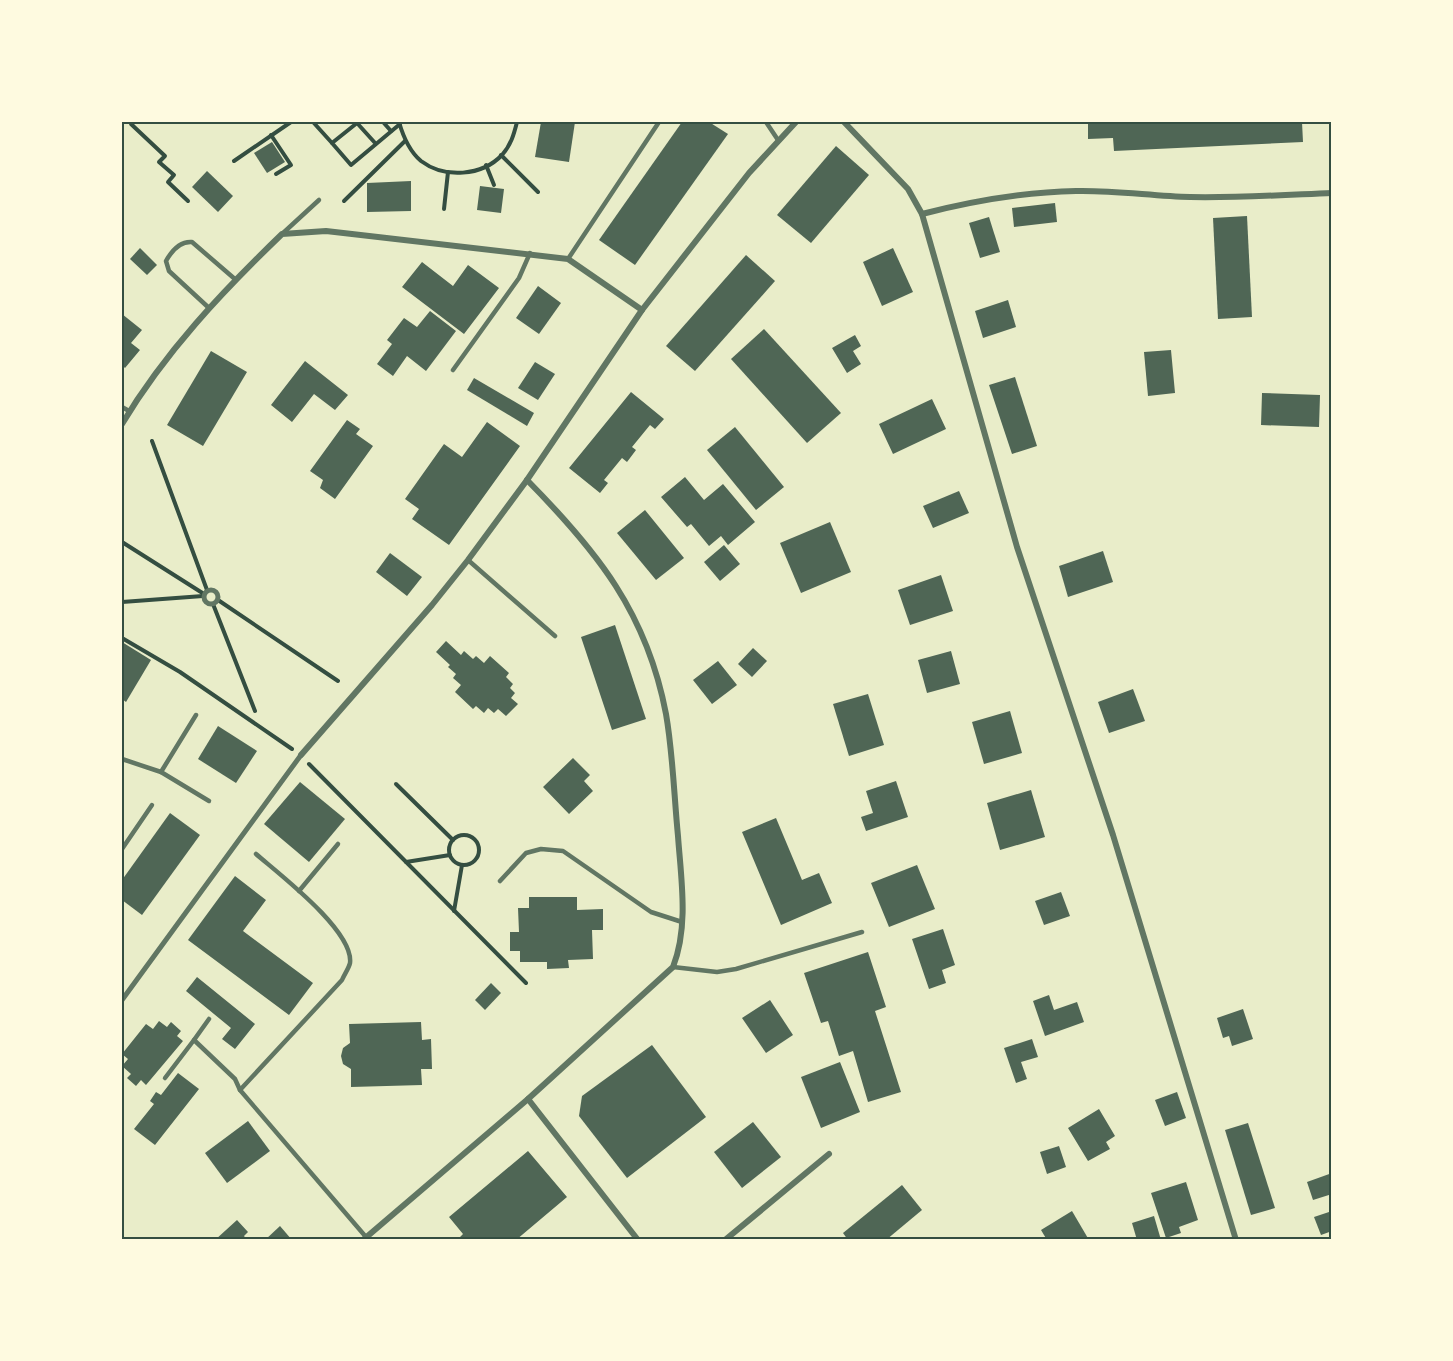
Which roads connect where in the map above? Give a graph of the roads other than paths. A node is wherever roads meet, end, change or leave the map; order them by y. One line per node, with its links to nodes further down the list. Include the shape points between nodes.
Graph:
1 (659, 122): 11 (lane)
2 (766, 122): 5 (lane)
3 (796, 122): 5 (street)
4 (844, 122): 8 (street, via 908,189)
5 (778, 140): 14 (street)
6 (1332, 193): 8 (street, via 1191,197 1078,191 1036,193 968,202)
7 (319, 200): 9 (lane)
8 (922, 214): 47 (street, via 1017,546 1113,835)
9 (282, 234): 10 (street, via 326,231); 12 (street)
10 (530, 253): 11 (street); 15 (lane, via 519,278)
11 (568, 259): 14 (street)
12 (236, 280): 13 (street); 13 (lane, via 192,242 181,244 169,256 169,271)
13 (209, 308): 17 (street)
14 (642, 310): 19 (street)
15 (453, 369)
16 (122, 407): 17 (lane)
17 (129, 411): 18 (street)
18 (122, 423)
19 (527, 480): 20 (street); 34 (street, via 609,573 634,617 649,655 671,747)
20 (468, 560): 22 (lane); 24 (street)
21 (216, 602): 21 (street, via 215,590 205,593 206,603)
22 (555, 636)
23 (195, 715): 26 (lane)
24 (301, 755): 37 (street)
25 (122, 759): 26 (lane)
26 (161, 772): 27 (lane)
27 (209, 801)
28 (152, 805): 30 (lane)
29 (338, 844): 33 (lane)
30 (122, 849)
31 (256, 854): 33 (lane)
32 (500, 881): 34 (lane, via 526,853 541,849 563,851 651,912)
33 (298, 891): 41 (lane, via 334,924 345,942 350,962 342,980)
34 (682, 922): 36 (street, via 680,949)
35 (862, 932): 36 (lane, via 736,969 717,972)
36 (672, 967): 42 (street)
37 (122, 1000)
38 (209, 1019): 39 (lane)
39 (194, 1040): 40 (lane); 41 (lane, via 236,1079)
40 (165, 1078)
41 (240, 1090): 44 (lane)
42 (528, 1099): 44 (street); 45 (street)
43 (829, 1154): 46 (street)
44 (364, 1238)
45 (638, 1239)
46 (725, 1239)
47 (1236, 1239)

